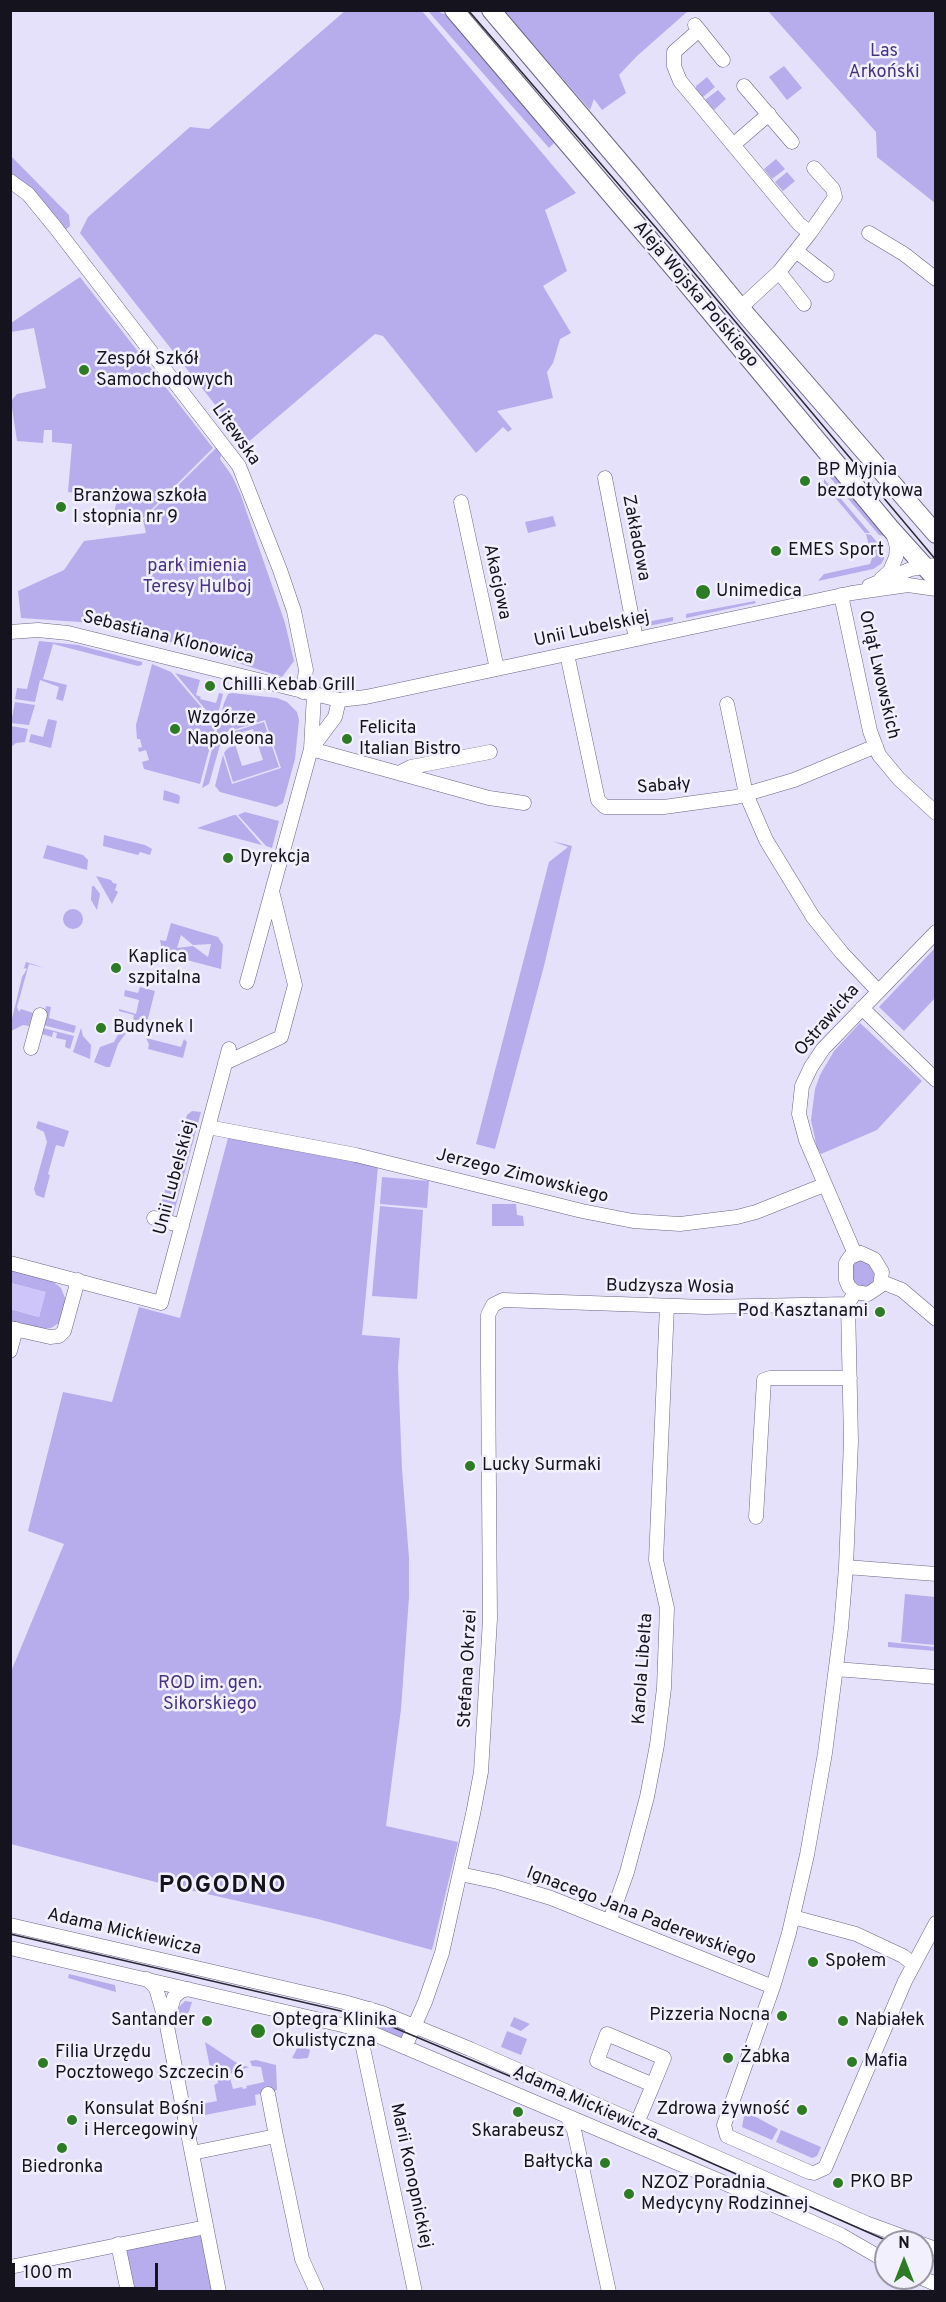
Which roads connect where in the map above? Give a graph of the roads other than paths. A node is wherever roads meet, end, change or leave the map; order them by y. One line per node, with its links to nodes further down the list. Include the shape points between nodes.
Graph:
1 (454, 10): 20 (main road, Aleja Wojska Polskiego)
2 (491, 10): 17 (main road, Aleja Wojska Polskiego)
3 (723, 60): 7 (street, via 697,27 674,52 674,66 690,95)
4 (744, 86): 5 (street)
5 (769, 114): 6 (street); 7 (street)
6 (792, 142)
7 (733, 145): 10 (street)
8 (814, 168): 10 (street, via 833,189 835,197)
9 (10, 181): 30 (street, Litewska, via 28,194 55,227 239,466 294,611)
10 (810, 233): 12 (street)
11 (869, 233): 15 (street)
12 (796, 251): 13 (street); 14 (street)
13 (778, 272): 16 (street); 17 (street)
14 (827, 275)
15 (936, 279)
16 (804, 304)
17 (740, 308): 21 (main road, Aleja Wojska Polskiego)
18 (605, 478): 27 (street, Zakładowa)
19 (461, 502): 29 (street, Akacjowa)
20 (890, 528): 22 (main road, Aleja Wojska Polskiego); 23 (street, Unii Lubelskiej, via 897,545 896,560)
21 (936, 534)
22 (926, 568): 23 (street, Unii Lubelskiej); 24 (street, Unii Lubelskiej); 25 (street, Unii Lubelskiej)
23 (874, 584): 25 (street, Unii Lubelskiej)
24 (936, 589)
25 (847, 594): 27 (street, Unii Lubelskiej); 33 (street, Orląt Lwowskich, via 870,731)
26 (10, 632): 30 (street, Sebastiana Klonowica, via 49,630 76,634)
27 (636, 639): 28 (street, Unii Lubelskiej)
28 (567, 654): 29 (street, Unii Lubelskiej); 37 (street, Sabały, via 600,804 610,808 664,807)
29 (496, 669): 31 (street, Unii Lubelskiej)
30 (309, 694): 31 (street, Unii Lubelskiej); 34 (street)
31 (339, 700): 34 (street, via 335,717)
32 (727, 704): 37 (street)
33 (876, 746): 37 (street, Sabały, via 794,780); 39 (street, Orląt Lwowskich, via 890,770)
34 (311, 749): 36 (street); 40 (street)
35 (490, 752): 36 (street, via 411,767)
36 (402, 774): 38 (street, via 489,798)
37 (747, 794): 43 (street, via 766,840 796,892 842,953)
38 (524, 803)
39 (936, 813)
40 (272, 892): 42 (street); 48 (street, via 295,985 284,1027 281,1037)
41 (936, 932): 43 (street, Ostrawicka)
42 (247, 982)
43 (878, 991): 44 (street, Ostrawicka)
44 (862, 1008): 49 (street); 51 (street, Ostrawicka, via 816,1058 800,1096 803,1130)
45 (40, 1014): 46 (street)
46 (31, 1048)
47 (229, 1049): 48 (street, Unii Lubelskiej)
48 (225, 1063): 50 (street, Unii Lubelskiej)
49 (936, 1080)
50 (208, 1127): 51 (street, Jerzego Zimowskiego, via 378,1160 582,1211 643,1222 680,1224 737,1217); 53 (street, Unii Lubelskiej)
51 (824, 1185): 54 (street, Ostrawicka)
52 (154, 1218): 53 (street)
53 (182, 1226): 56 (street, Unii Lubelskiej, via 161,1303)
54 (855, 1254): 57 (street, via 874,1259 882,1272); 58 (street, via 846,1263 845,1273)
55 (10, 1263): 56 (street)
56 (78, 1280): 62 (street, via 62,1334 50,1337)
57 (882, 1282): 58 (street, via 868,1294); 61 (street, via 902,1290)
58 (852, 1298): 60 (street, Budzysza Wosia, via 753,1307); 64 (street)
59 (492, 1305): 60 (street, Budzysza Wosia, via 503,1300); 70 (street, Stefana Okrzei, via 488,1315 487,1687 479,1785)
60 (667, 1306): 72 (street, Karola Libelta, via 656,1560 667,1608 664,1688 643,1814)
61 (936, 1319)
62 (13, 1328): 63 (street)
63 (10, 1352)
64 (850, 1378): 65 (street, via 764,1380); 66 (street)
65 (756, 1517)
66 (846, 1568): 67 (street); 68 (street)
67 (936, 1574)
68 (836, 1669): 69 (street); 71 (street, via 822,1773)
69 (936, 1677)
70 (460, 1874): 72 (street, Ignacego Jana Paderewskiego, via 534,1892); 82 (street, Stefana Okrzei, via 442,1953)
71 (793, 1917): 76 (street, via 850,1932); 78 (street)
72 (610, 1920): 78 (street, Ignacego Jana Paderewskiego)
73 (936, 1923): 76 (street)
74 (10, 1925): 80 (street, Adama Mickiewicza)
75 (10, 1948): 77 (street, Adama Mickiewicza)
76 (913, 1964): 93 (street, via 828,2163 821,2171 809,2172)
77 (147, 1979): 79 (street, Adama Mickiewicza); 81 (street, via 156,1988)
78 (773, 1987): 93 (street, via 724,2132)
79 (188, 1989): 81 (street, via 174,1997); 83 (street, Adama Mickiewicza)
80 (370, 2009): 82 (street, Adama Mickiewicza); 83 (street)
81 (167, 2026): 92 (street)
82 (414, 2026): 85 (street); 90 (street, Adama Mickiewicza)
83 (363, 2030): 84 (street, Adama Mickiewicza); 86 (street, Marii Konopnickiej)
84 (390, 2041): 85 (street, Adama Mickiewicza); 86 (street, via 374,2047)
85 (405, 2047): 89 (street, Adama Mickiewicza)
86 (368, 2068): 104 (street, Marii Konopnickiej)
87 (653, 2085): 87 (street, via 664,2058 607,2034 597,2061); 90 (street)
88 (268, 2094): 91 (street)
89 (567, 2116): 95 (street, Adama Mickiewicza); 105 (street, via 574,2130)
90 (637, 2123): 94 (street, Adama Mickiewicza)
91 (276, 2136): 92 (street); 103 (street, via 302,2259)
92 (192, 2153): 96 (street)
93 (769, 2154): 94 (street)
94 (759, 2175): 95 (street); 97 (street, Adama Mickiewicza)
95 (751, 2196): 99 (street, Adama Mickiewicza, via 841,2235)
96 (206, 2227): 98 (street); 102 (street)
97 (885, 2230)
98 (118, 2244): 100 (street); 101 (street)
99 (874, 2254)
100 (10, 2267)
101 (128, 2292)
102 (219, 2292)
103 (316, 2292)
104 (415, 2292)
105 (609, 2292)

